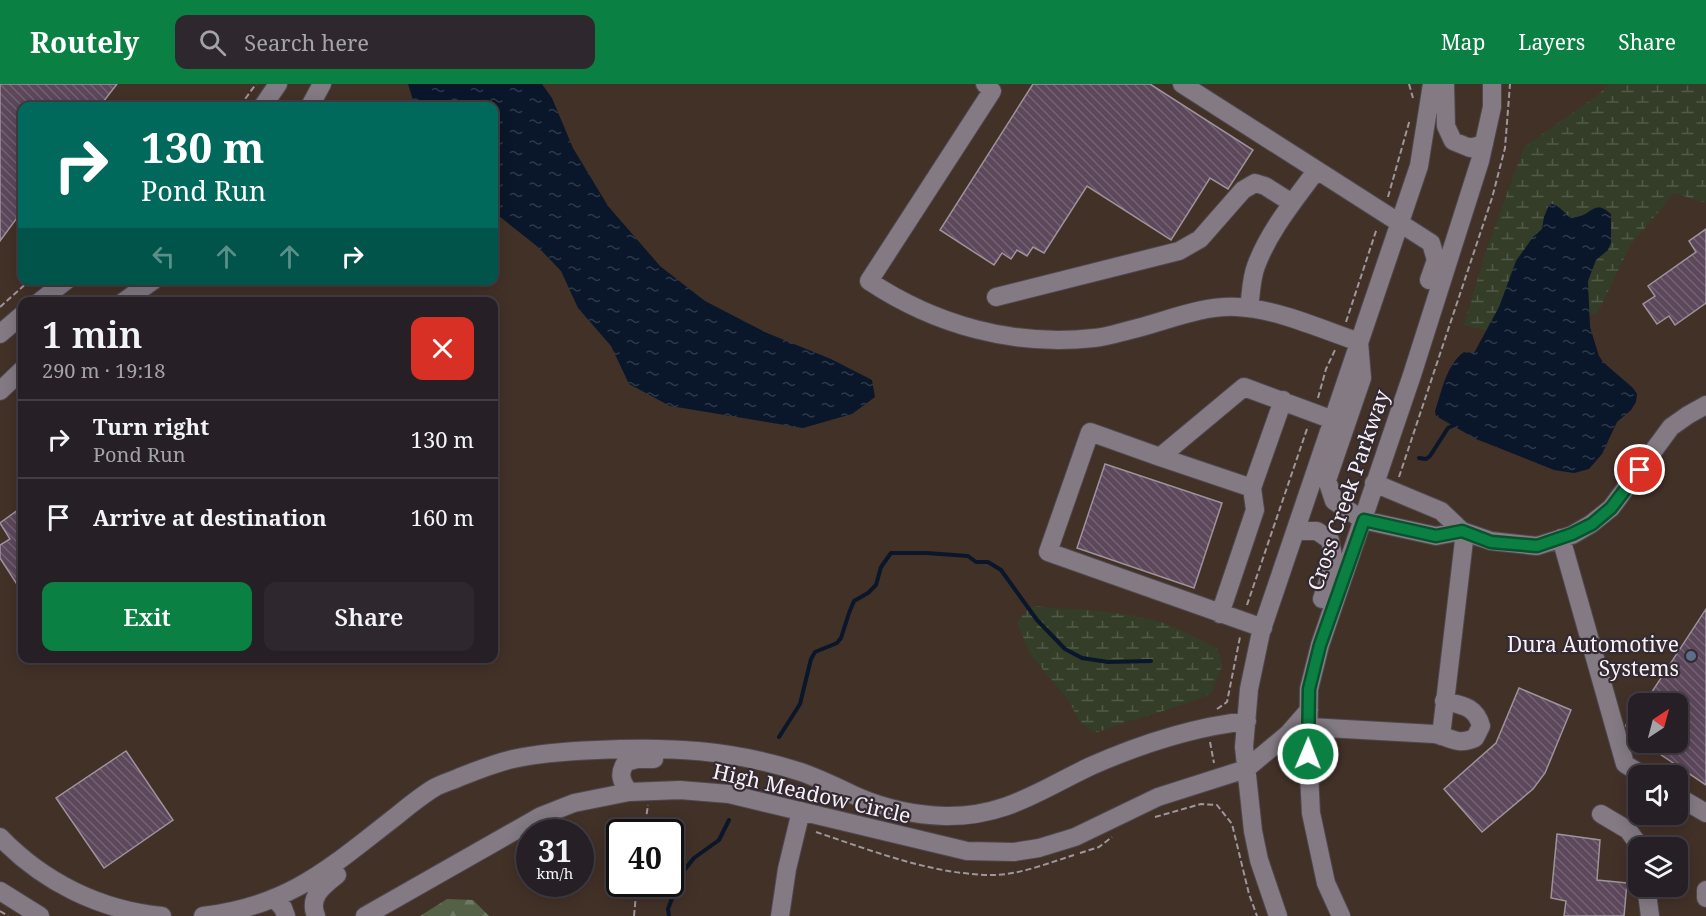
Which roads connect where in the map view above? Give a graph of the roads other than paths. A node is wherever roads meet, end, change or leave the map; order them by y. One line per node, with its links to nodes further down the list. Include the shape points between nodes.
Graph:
1 (278, 84): 8 (street)
2 (322, 84): 9 (street)
3 (985, 84): 19 (street, via 992,91 869,281 932,316 971,329 1048,341 1096,338 1217,308)
4 (1182, 84): 11 (street)
5 (1432, 84): 13 (street, Cross Creek Parkway, via 1419,166)
6 (1445, 84): 10 (street, via 1446,126 1453,141 1470,148)
7 (1492, 84): 10 (street, Cross Creek Parkway, via 1492,107)
8 (266, 102)
9 (312, 102)
10 (1484, 144): 26 (street, Cross Creek Parkway)
11 (1316, 171): 12 (street); 13 (street)
12 (1292, 203): 18 (street, via 1255,183 1243,190 1200,239 1179,250); 19 (street, via 1255,268)
13 (1400, 224): 22 (street, Cross Creek Parkway); 26 (street, via 1431,243 1436,260 1409,343)
14 (61, 285): 16 (street)
15 (147, 285): 17 (street)
16 (45, 297)
17 (130, 297)
18 (996, 297)
19 (1249, 308): 22 (street)
20 (18, 318): 21 (street)
21 (0, 334)
22 (1359, 342): 30 (street, Cross Creek Parkway); 34 (street, via 1362,378 1327,480 1334,501)
23 (18, 359): 25 (street)
24 (18, 374): 27 (street)
25 (0, 375)
26 (1412, 375): 32 (street, Cross Creek Parkway)
27 (0, 391)
28 (1283, 400): 30 (street); 31 (street, via 1244,387); 33 (street)
29 (1706, 405): 37 (street, via 1671,427 1611,508 1592,524)
30 (1333, 420): 35 (street, Cross Creek Parkway)
31 (1160, 457): 33 (street); 38 (street, via 1090,432 1048,552)
32 (1374, 483): 34 (street, Cross Creek Parkway); 36 (street, via 1441,511)
33 (1252, 488): 38 (street, via 1256,510)
34 (1364, 520): 36 (street, via 1436,536); 40 (street, Cross Creek Parkway)
35 (1296, 531): 39 (street, Cross Creek Parkway); 40 (street, via 1317,531 1329,540 1334,562 1306,651)
36 (1463, 532): 37 (street, via 1491,542 1537,546); 41 (street)
37 (1561, 538): 46 (street, via 1624,764)
38 (1220, 614): 39 (street)
39 (1263, 628): 43 (street, Cross Creek Parkway)
40 (1314, 669): 42 (street, Cross Creek Parkway)
41 (1444, 701): 44 (street); 44 (street, via 1475,711 1481,726 1475,738 1464,742)
42 (1309, 718): 44 (street); 47 (street); 69 (street, Cross Creek Parkway, via 1311,813 1326,883)
43 (1246, 721): 45 (street, High Meadow Circle, via 1197,728 1159,740 1089,767 1022,801 972,814 901,812); 47 (street, Cross Creek Parkway)
44 (1441, 735)
45 (775, 764): 48 (street, High Meadow Circle, via 690,749 577,751 516,758); 49 (street, via 637,759 626,762 620,774)
46 (1628, 766)
47 (1246, 769): 51 (street, High Meadow Circle, via 1158,797 1076,837 1014,852 967,851); 68 (street, Cross Creek Parkway, via 1258,860)
48 (436, 786): 60 (street, High Meadow Circle, via 314,879); 65 (street, via 402,825 321,888 313,908)
49 (629, 792): 51 (street, High Meadow Circle, via 717,793); 66 (street, High Meadow Circle, via 574,803 541,816)
50 (1688, 802): 52 (street)
51 (801, 811): 67 (street)
52 (1706, 813)
53 (1601, 814): 54 (street)
54 (1633, 837)
55 (4, 843): 62 (street, via 80,895 123,910)
56 (1706, 890): 59 (street)
57 (0, 891): 61 (street)
58 (1647, 897): 70 (street)
59 (1706, 898)
60 (275, 899): 63 (street, High Meadow Circle); 64 (street)
61 (40, 916)
62 (162, 916)
63 (203, 916)
64 (286, 916)
65 (316, 916)
66 (365, 916)
67 (780, 916)
68 (1278, 916)
69 (1341, 916)
70 (1650, 916)

